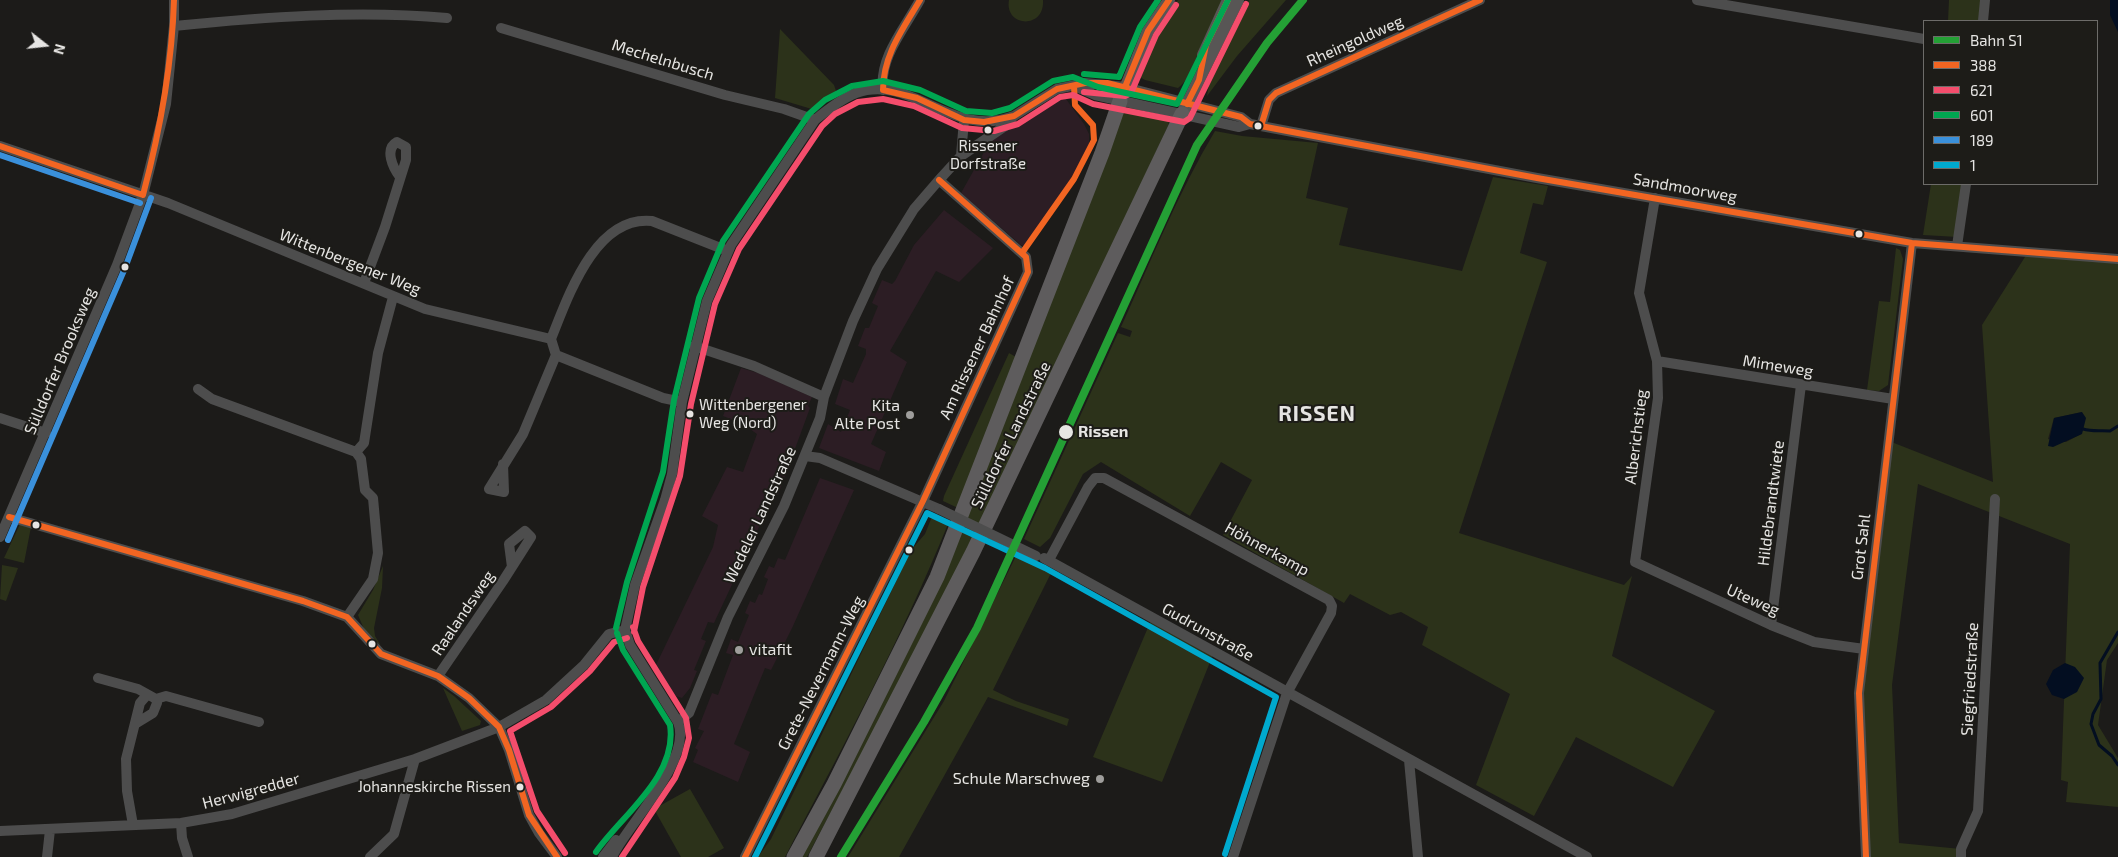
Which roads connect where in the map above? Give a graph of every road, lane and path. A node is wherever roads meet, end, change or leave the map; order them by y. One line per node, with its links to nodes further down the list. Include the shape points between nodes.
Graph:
1 (174, 0): 11 (street, Sülldorfer Brooksweg)
2 (920, 0): 16 (street, via 884,64 881,76)
3 (1169, 0): 17 (main road, via 1148,31)
4 (1228, 0): 14 (main road, via 1206,45)
5 (1238, 0): 14 (main road)
6 (1480, 0): 23 (street, Rheingoldweg, via 1276,93 1269,100)
7 (1697, 0): 13 (street)
8 (1984, 0): 10 (street)
9 (448, 18): 11 (street, via 415,15 308,16)
10 (1983, 20)
11 (174, 26): 29 (street, Sülldorfer Brooksweg, via 166,104)
12 (502, 28): 20 (street, Mechelnbusch)
13 (1923, 39)
14 (1198, 80): 18 (main road)
15 (1074, 86): 17 (street, Wedeler Landstraße, via 1095,95); 17 (street, Wedeler Landstraße, via 1097,82); 19 (street, Wedeler Landstraße, via 1057,89)
16 (883, 90): 20 (street, via 855,94); 21 (street, via 917,98)
17 (1122, 94): 18 (street, Wedeler Landstraße); 18 (street, Wedeler Landstraße); 84 (highway, Sülldorfer Landstraße, via 1095,172 937,577)
18 (1188, 111): 22 (street, Sandmoorweg, via 1239,127); 22 (street, Sandmoorweg, via 1200,106 1241,117); 85 (highway, Sülldorfer Landstraße, via 977,544)
19 (1014, 116): 21 (street, via 988,122); 25 (street, Wedeler Landstraße, via 1005,126)
20 (814, 120): 33 (street)
21 (964, 120): 25 (street)
22 (1250, 124): 23 (street, Sandmoorweg)
23 (1261, 126): 30 (street, Sandmoorweg)
24 (0, 146): 29 (street, Wittenbergener Weg)
25 (961, 156): 27 (street, Wedeler Landstraße)
26 (400, 177): 35 (street)
27 (939, 180): 43 (street, Wedeler Landstraße, via 914,209 878,269 852,321); 52 (street, Am Rissener Bahnhof, via 1022,253 1029,266 1022,289)
28 (1966, 185): 32 (street)
29 (143, 195): 35 (street, Wittenbergener Weg); 47 (street, Sülldorfer Brooksweg)
30 (1655, 198): 31 (street, Sandmoorweg); 40 (street, Alberichstieg, via 1639,293)
31 (1912, 242): 32 (street, Sandmoorweg); 44 (street, Grot Sahl)
32 (1957, 246): 34 (street, Sandmoorweg)
33 (728, 251): 37 (street, via 652,221 642,220 620,227 600,244 574,281); 38 (street, via 706,301)
34 (2118, 259)
35 (364, 283): 36 (street, Wittenbergener Weg)
36 (392, 297): 37 (street, Wittenbergener Weg, via 444,315); 48 (street, via 378,352 364,443)
37 (551, 338): 39 (street)
38 (694, 346): 43 (street, via 754,366); 45 (street)
39 (556, 355): 45 (street, via 663,398); 50 (street, via 523,434)
40 (1657, 361): 41 (street, Mimeweg); 56 (street, Alberichstieg, via 1658,398)
41 (1801, 385): 44 (street, Mimeweg); 59 (street, Hildebrandtwiete)
42 (198, 389): 48 (street, via 212,399)
43 (824, 397): 49 (street, Wedeler Landstraße, via 820,418)
44 (1893, 399): 61 (street, Grot Sahl)
45 (682, 402): 60 (street, via 672,474)
46 (0, 418): 47 (street)
47 (46, 433): 53 (street, Sülldorfer Brooksweg)
48 (356, 452): 58 (street, via 362,459 366,490 373,498 378,553 372,579)
49 (805, 456): 52 (street, Gudrunstraße, via 820,458); 67 (street, Wedeler Landstraße, via 784,506 728,617 689,713)
50 (503, 464)
51 (1995, 499): 90 (street, Siegfriedstraße, via 1978,811)
52 (923, 501): 55 (street, Gudrunstraße, bridge); 83 (street, Grete-Nevermann-Weg)
53 (9, 516): 54 (street, Sülldorfer Brooksweg); 58 (street, Raalandsweg, via 303,601)
54 (0, 537)
55 (1049, 560): 64 (street, Gudrunstraße); 64 (street, Höhnerkamp, via 1088,487 1097,478 1110,479 1329,600 1331,613)
56 (1635, 562): 59 (street, Uteweg)
57 (512, 567): 62 (street, Raalandsweg)
58 (347, 617): 62 (street, Raalandsweg, via 380,654)
59 (1771, 625): 61 (street, Uteweg, via 1814,642)
60 (625, 630): 67 (street, via 630,645); 69 (street, via 609,634 584,665 546,700)
61 (1864, 649): 89 (street, Grot Sahl, via 1860,693)
62 (438, 676): 69 (street, Raalandsweg, via 469,698)
63 (98, 678): 65 (street, via 138,689)
64 (1287, 692): 71 (street, Gudrunstraße); 86 (street)
65 (151, 697): 66 (street, via 166,696); 68 (street, via 140,703); 68 (street, via 157,703 153,713)
66 (259, 722)
67 (678, 722): 73 (street, via 680,735 671,766 657,792)
68 (135, 724): 74 (street, via 126,759)
69 (499, 727): 70 (street, Herwigredder); 80 (street, Raalandsweg, via 529,815)
70 (415, 759): 72 (street, Herwigredder, via 232,814); 79 (street, via 394,834)
71 (1409, 760): 87 (street); 88 (street, Gudrunstraße)
72 (181, 823): 74 (street, Herwigredder); 78 (street)
73 (633, 824): 81 (street); 82 (street)
74 (133, 826): 76 (street, Herwigredder)
75 (0, 830): 76 (street, Herwigredder)
76 (50, 830): 77 (street)
77 (47, 857)
78 (188, 857)
79 (370, 857)
80 (557, 857)
81 (603, 857)
82 (612, 857)
83 (745, 857)
84 (794, 857)
85 (816, 857)
86 (1233, 857)
87 (1418, 857)
88 (1587, 857)
89 (1866, 857)
90 (1961, 857)

